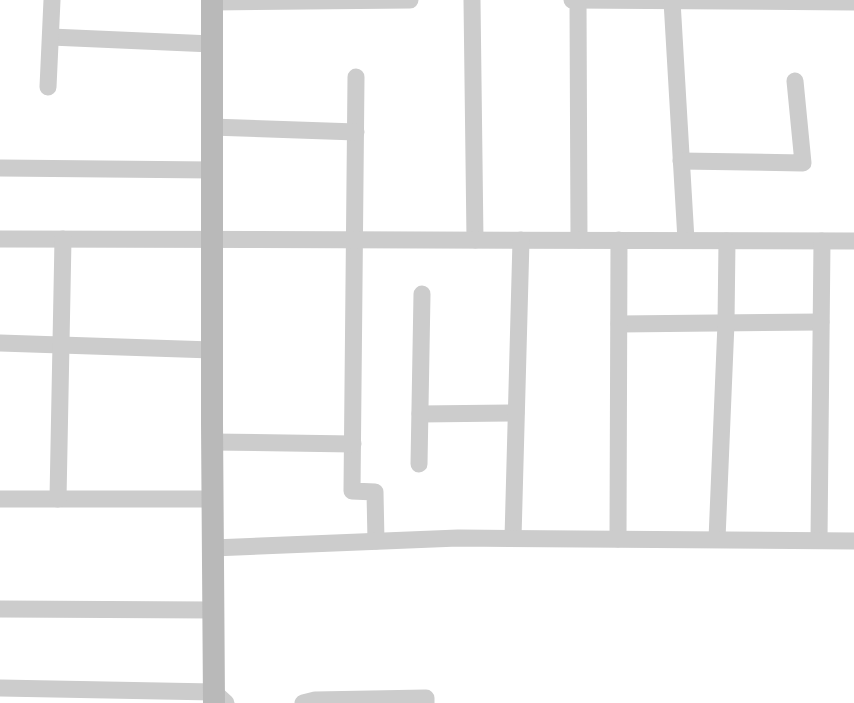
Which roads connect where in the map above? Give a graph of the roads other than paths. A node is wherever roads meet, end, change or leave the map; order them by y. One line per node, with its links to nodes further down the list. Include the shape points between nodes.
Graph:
1 (52, 0): 10 (street)
2 (337, 0): 3 (street); 7 (street)
3 (410, 0)
4 (472, 0): 24 (street)
5 (572, 0): 6 (street)
6 (578, 0): 8 (street); 26 (street)
7 (212, 1): 11 (street)
8 (672, 1): 9 (street); 17 (street)
9 (853, 1)
10 (51, 37): 11 (street); 14 (street)
11 (212, 44): 15 (street)
12 (356, 77): 16 (street)
13 (795, 80): 17 (street, via 803,163)
14 (48, 87)
15 (212, 127): 16 (street); 19 (street)
16 (356, 132): 23 (street)
17 (681, 161): 28 (street)
18 (0, 168): 19 (street)
19 (212, 170): 22 (street)
20 (0, 239): 21 (street)
21 (63, 239): 22 (street); 37 (street)
22 (212, 240): 23 (street); 38 (street)
23 (355, 240): 24 (street); 42 (street)
24 (475, 240): 25 (street)
25 (521, 240): 26 (street); 39 (street)
26 (579, 240): 27 (street)
27 (619, 240): 28 (street); 35 (street)
28 (686, 240): 29 (street)
29 (727, 241): 30 (street); 34 (street)
30 (822, 241): 31 (street); 33 (street)
31 (854, 241)
32 (422, 294): 40 (street)
33 (821, 322): 34 (street); 50 (street)
34 (726, 323): 35 (street); 49 (street)
35 (619, 324): 48 (street)
36 (0, 343): 37 (street)
37 (61, 345): 38 (street); 45 (street)
38 (212, 350): 41 (street)
39 (516, 413): 40 (street); 47 (street)
40 (420, 414): 43 (street)
41 (212, 442): 42 (street); 46 (street)
42 (353, 444): 51 (street, via 352,491 375,492)
43 (419, 464)
44 (0, 499): 45 (street)
45 (58, 499): 46 (street)
46 (212, 499): 53 (street)
47 (513, 538): 48 (street); 51 (street)
48 (618, 539): 49 (street)
49 (717, 539): 50 (street)
50 (819, 540): 52 (street)
51 (376, 541): 53 (street)
52 (854, 541)
53 (213, 548): 55 (street)
54 (0, 609): 55 (street)
55 (214, 610): 57 (street)
56 (0, 688): 57 (street)
57 (218, 699)
58 (344, 701): 59 (street, via 315,700); 60 (street, via 426,698)
59 (303, 703)
60 (426, 703)

